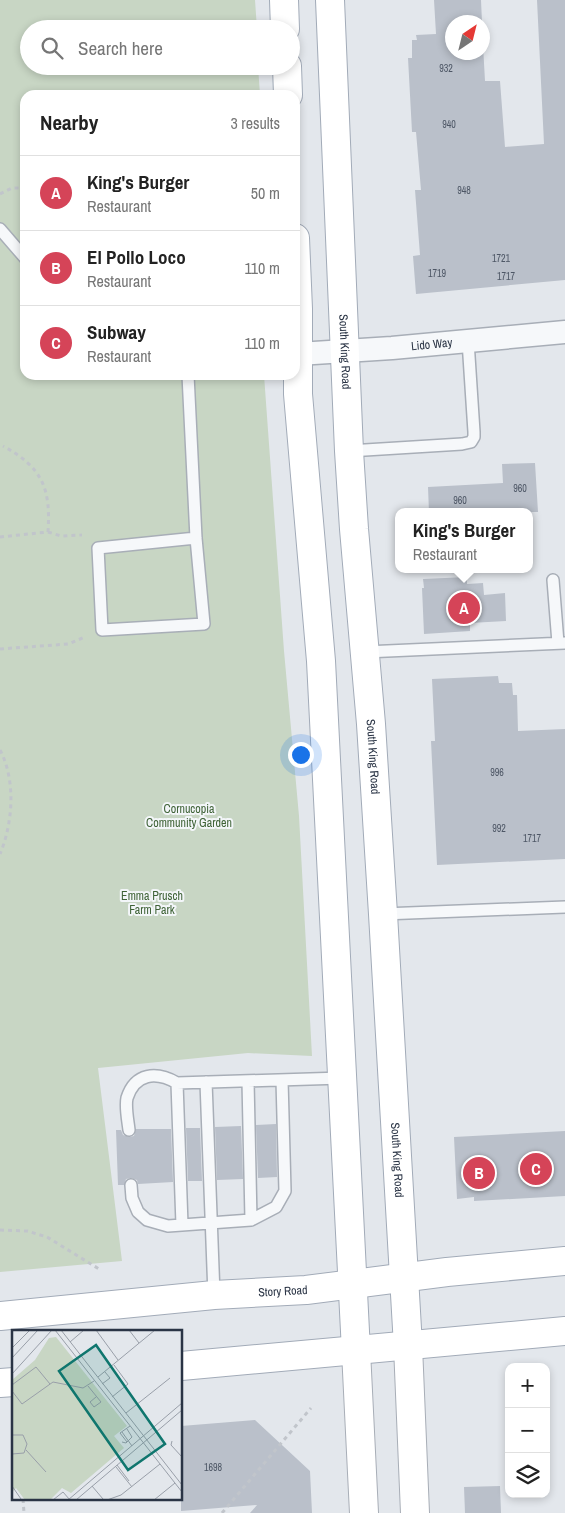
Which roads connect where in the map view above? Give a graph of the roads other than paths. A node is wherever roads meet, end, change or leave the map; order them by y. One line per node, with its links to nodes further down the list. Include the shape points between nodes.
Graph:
1 (284, 0): 3 (main road)
2 (330, 0): 10 (main road, South King Road)
3 (285, 20)
4 (287, 75): 5 (main road)
5 (288, 90)
6 (0, 229): 7 (lane)
7 (20, 252)
8 (565, 332): 9 (street, Lido Way)
9 (468, 341): 10 (street, Lido Way); 14 (lane, via 474,432 471,442)
10 (345, 350): 11 (street, Lido Way); 14 (main road, South King Road)
11 (300, 354)
12 (188, 380): 15 (lane)
13 (298, 380): 21 (main road, via 321,660)
14 (349, 451): 18 (main road, South King Road)
15 (196, 538): 15 (lane, via 204,624 102,630 98,548)
16 (553, 580): 17 (lane)
17 (562, 643): 18 (lane)
18 (365, 652): 20 (main road, South King Road)
19 (565, 907): 20 (lane)
20 (383, 914): 32 (main road, South King Road)
21 (342, 1078): 23 (lane); 33 (main road)
22 (248, 1080): 23 (lane); 24 (lane); 28 (lane)
23 (282, 1080): 28 (lane, via 285,1191 276,1208)
24 (206, 1082): 25 (lane); 29 (lane)
25 (177, 1083): 26 (lane, via 151,1074 136,1083 127,1100); 30 (lane)
26 (129, 1130)
27 (131, 1185): 30 (lane, via 138,1212 147,1220 168,1226)
28 (251, 1220): 29 (lane)
29 (211, 1223): 30 (lane); 34 (lane)
30 (182, 1225)
31 (565, 1261): 32 (main road, Story Road)
32 (404, 1277): 33 (main road, Story Road); 37 (main road, South King Road)
33 (352, 1285): 34 (main road, Story Road); 38 (main road)
34 (214, 1295): 35 (main road, Story Road)
35 (0, 1316)
36 (565, 1331): 37 (main road)
37 (408, 1346): 38 (main road); 41 (main road, South King Road)
38 (356, 1351): 39 (main road); 40 (main road)
39 (182, 1366)
40 (364, 1513)
41 (415, 1513)

